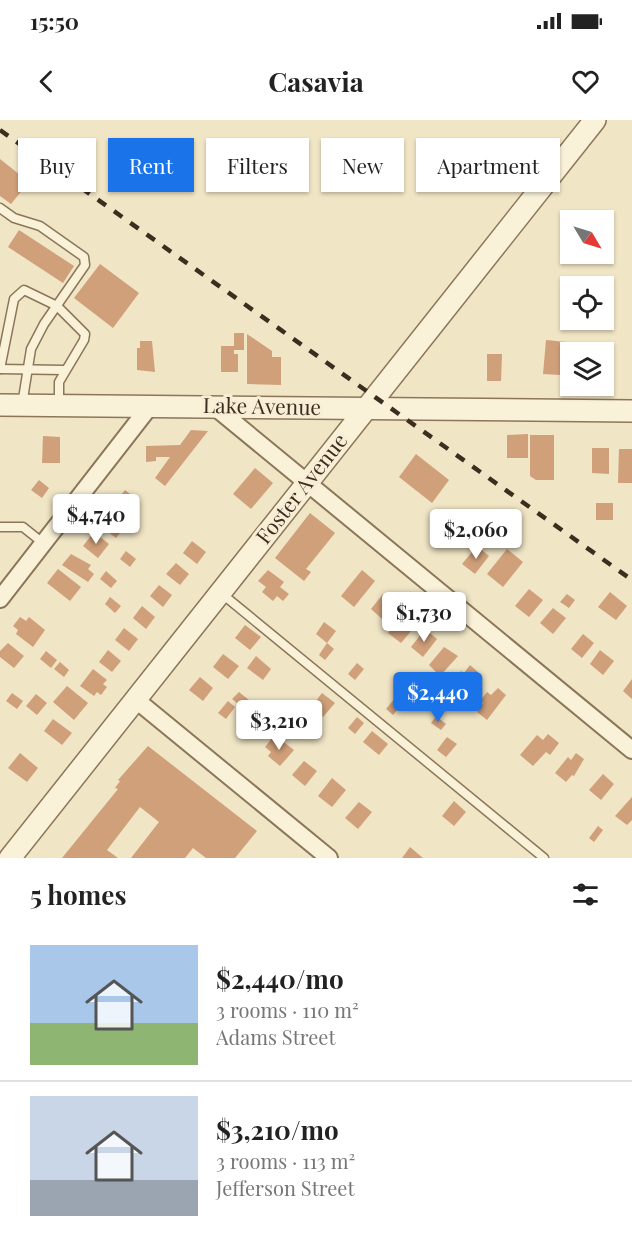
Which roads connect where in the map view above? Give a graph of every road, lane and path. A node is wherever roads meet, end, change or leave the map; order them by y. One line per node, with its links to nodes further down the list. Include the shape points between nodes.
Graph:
1 (595, 120): 12 (street, Foster Avenue)
2 (0, 208): 3 (lane, via 14,218 40,226 84,257 85,265)
3 (57, 306): 4 (lane, via 24,290 19,293 14,299); 5 (lane, via 31,349); 6 (lane, via 85,334)
4 (0, 369): 5 (lane)
5 (27, 370): 6 (lane); 8 (lane)
6 (64, 370): 9 (lane, via 58,382)
7 (0, 405): 8 (street, Lake Avenue)
8 (21, 405): 9 (street, Lake Avenue)
9 (59, 405): 10 (street, Lake Avenue)
10 (150, 406): 11 (street, Lake Avenue); 16 (street)
11 (215, 406): 12 (street, Lake Avenue); 14 (street)
12 (365, 409): 13 (street, Lake Avenue); 14 (street, Foster Avenue)
13 (632, 411)
14 (307, 482): 17 (street, Foster Avenue); 20 (street)
15 (0, 527): 16 (lane, via 23,527)
16 (44, 543): 18 (street)
17 (220, 593): 19 (street, Foster Avenue); 23 (lane)
18 (0, 599)
19 (135, 699): 21 (street, Foster Avenue); 22 (street)
20 (632, 750)
21 (10, 858)
22 (329, 858)
23 (544, 858)

